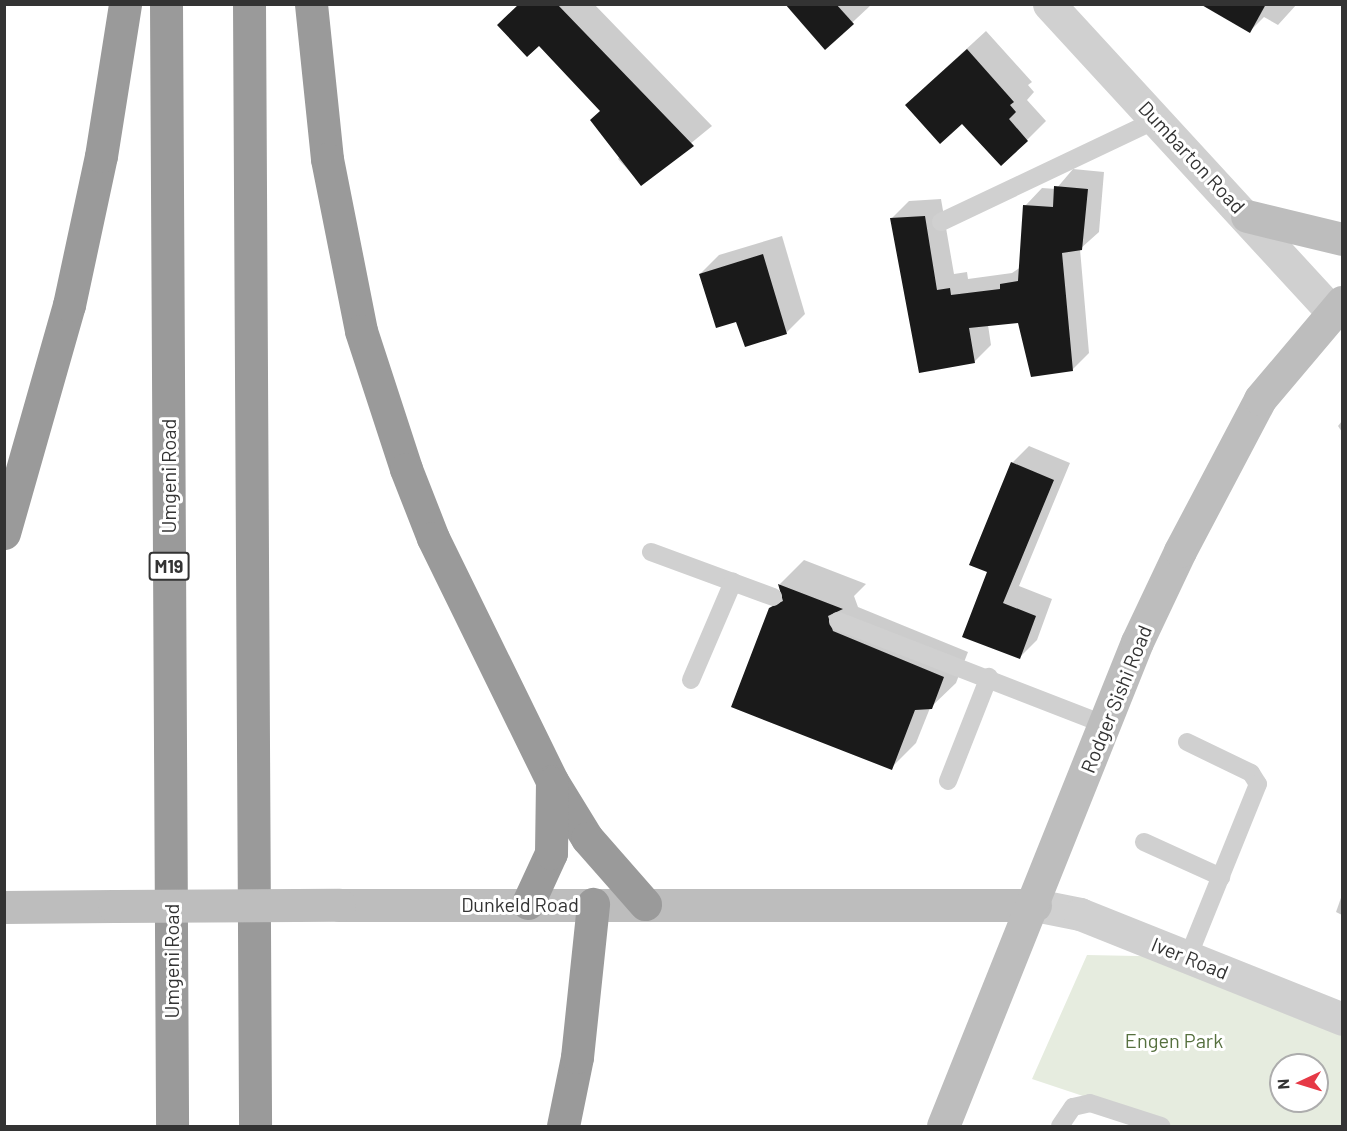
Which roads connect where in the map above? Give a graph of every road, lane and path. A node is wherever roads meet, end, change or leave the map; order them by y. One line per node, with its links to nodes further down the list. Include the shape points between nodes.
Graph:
1 (125, 4): 11 (highway, via 101,156 69,305)
2 (166, 4): 31 (highway, Umgeni Road / M19)
3 (249, 4): 32 (highway)
4 (310, 4): 20 (highway, via 327,159 361,331 433,538)
5 (1049, 4): 6 (street, Dumbarton Road)
6 (1156, 120): 7 (street, Dumbarton Road); 8 (lane)
7 (1247, 216): 9 (main road); 10 (street, Dumbarton Road)
8 (941, 222)
9 (1342, 239)
10 (1337, 307): 18 (main road, Rodger Sishi Road, via 1260,399 1175,561)
11 (4, 533)
12 (651, 552): 13 (lane)
13 (733, 582): 14 (lane); 17 (lane)
14 (773, 597)
15 (838, 621): 16 (lane)
16 (989, 677): 18 (lane); 21 (lane)
17 (691, 680)
18 (1106, 725): 27 (main road, Rodger Sishi Road)
19 (1187, 742): 23 (lane, via 1251,773 1258,784)
20 (552, 781): 24 (highway, via 551,853); 26 (highway, via 587,838)
21 (948, 781)
22 (1144, 842): 23 (lane)
23 (1221, 877): 29 (lane)
24 (528, 903): 25 (main road, Dunkeld Road); 28 (main road, Dunkeld Road, bridge)
25 (593, 904): 26 (main road, Dunkeld Road); 33 (highway, via 578,1057)
26 (645, 904): 27 (main road, Dunkeld Road)
27 (1035, 906): 29 (street, Iver Road, via 1080,914); 34 (main road, Rodger Sishi Road)
28 (4, 907)
29 (1188, 957): 30 (street, Iver Road)
30 (1342, 1019)
31 (172, 1126)
32 (255, 1126)
33 (563, 1126)
34 (943, 1126)
35 (1060, 1126): 36 (lane, via 1073,1107 1090,1103)
36 (1161, 1126)

